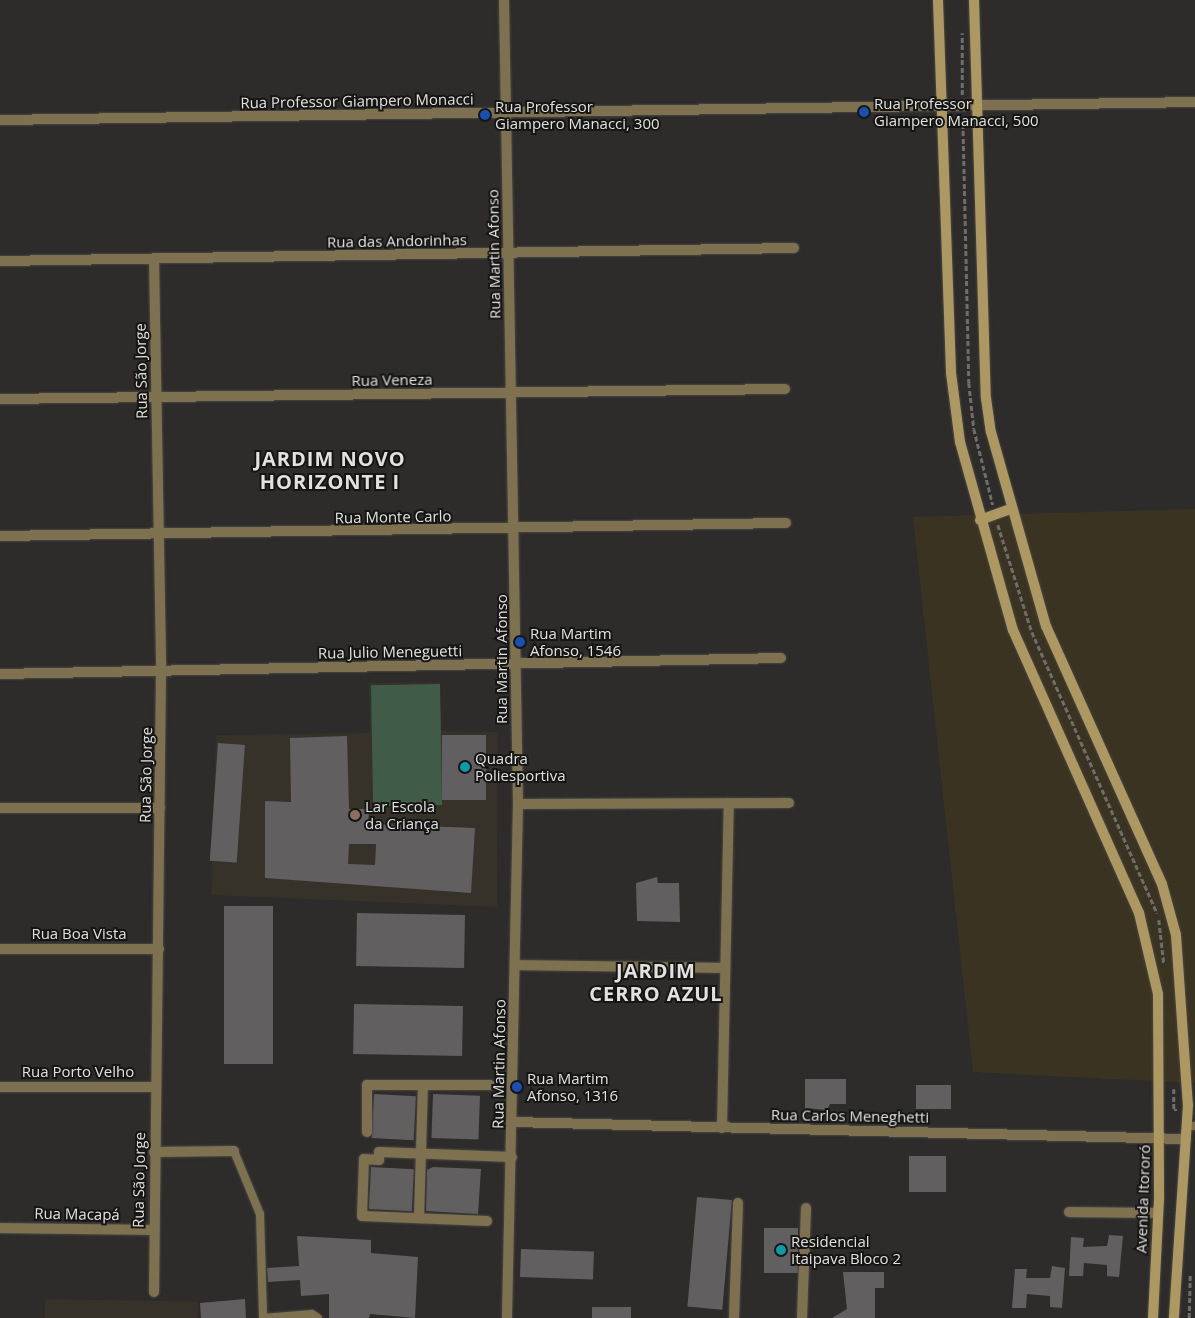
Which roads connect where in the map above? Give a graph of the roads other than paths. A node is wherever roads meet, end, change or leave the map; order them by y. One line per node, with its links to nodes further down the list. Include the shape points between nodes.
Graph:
1 (504, 0): 7 (street, Rua Martin Afonso)
2 (938, 0): 6 (main road, Avenida Itororó)
3 (974, 0): 5 (main road)
4 (1195, 102): 5 (street, Rua Professor Giampero Monacci)
5 (977, 104): 6 (street, Rua Professor Giampero Monacci); 17 (main road, via 986,398)
6 (942, 105): 7 (street, Rua Professor Giampero Monacci); 18 (main road, Avenida Itororó, via 953,407)
7 (508, 114): 8 (street, Rua Professor Giampero Monacci); 10 (street, Rua Martin Afonso)
8 (0, 120)
9 (794, 248): 10 (street, Rua das Andorinhas)
10 (508, 254): 11 (street, Rua das Andorinhas); 14 (street, Rua Martin Afonso)
11 (154, 258): 12 (street, Rua das Andorinhas); 16 (street, Rua São Jorge)
12 (0, 261)
13 (785, 389): 14 (street, Rua Veneza)
14 (511, 393): 16 (street, Rua Veneza); 20 (street, Rua Martin Afonso)
15 (0, 399): 16 (street, Rua Veneza)
16 (156, 400): 21 (street, Rua São Jorge)
17 (1012, 509): 18 (main road); 40 (main road, via 1046,626 1171,908 1181,979 1187,1082)
18 (980, 520): 45 (main road, Avenida Itororó, via 1013,630 1145,931 1158,994)
19 (786, 523): 20 (street, Rua Monte Carlo)
20 (516, 530): 21 (street, Rua Monte Carlo); 24 (street, Rua Martin Afonso)
21 (160, 535): 22 (street, Rua Monte Carlo); 25 (street, Rua São Jorge)
22 (0, 536)
23 (781, 658): 24 (street, Rua Julio Meneguetti)
24 (517, 664): 25 (street, Rua Julio Meneguetti); 29 (street, Rua Martin Afonso)
25 (162, 670): 26 (street, Rua Julio Meneguetti); 31 (street, Rua São Jorge)
26 (0, 674)
27 (729, 803): 28 (street); 29 (street); 35 (street)
28 (789, 803)
29 (518, 804): 34 (street, Rua Martin Afonso)
30 (0, 808): 31 (street)
31 (160, 808): 33 (street, Rua São Jorge)
32 (0, 949): 33 (street, Rua Boa Vista)
33 (159, 949): 39 (street, Rua São Jorge)
34 (516, 965): 35 (street); 41 (street, Rua Martin Afonso)
35 (725, 968): 43 (street)
36 (423, 1085): 37 (street); 44 (street, via 367,1085); 49 (street)
37 (490, 1086)
38 (0, 1087): 39 (street, Rua Porto Velho)
39 (156, 1087): 48 (street, Rua São Jorge)
40 (1192, 1105): 42 (main road)
41 (513, 1122): 43 (street, Rua Carlos Meneghetti); 50 (street, Rua Martin Afonso)
42 (1191, 1126): 46 (main road)
43 (722, 1128): 45 (street, Rua Carlos Meneghetti)
44 (366, 1132)
45 (1160, 1138): 46 (street, Rua Carlos Meneghetti); 54 (main road, Avenida Itororó)
46 (1186, 1139): 66 (main road)
47 (234, 1151): 48 (street); 60 (lane, via 260,1214)
48 (154, 1152): 58 (street, Rua São Jorge)
49 (421, 1154): 50 (street); 55 (street); 55 (street, via 380,1152 379,1160 364,1159 362,1216)
50 (512, 1157): 62 (street, Rua Martin Afonso)
51 (738, 1203): 63 (street)
52 (806, 1208): 64 (street)
53 (1069, 1212): 54 (street)
54 (1158, 1213): 65 (main road, Avenida Itororó)
55 (419, 1218): 56 (street)
56 (487, 1221)
57 (0, 1228): 58 (street, Rua Macapá)
58 (154, 1230): 59 (street, Rua São Jorge)
59 (154, 1292)
60 (263, 1317): 61 (lane, via 312,1314)
61 (318, 1318)
62 (507, 1318)
63 (734, 1318)
64 (802, 1318)
65 (1153, 1318)
66 (1174, 1318)

